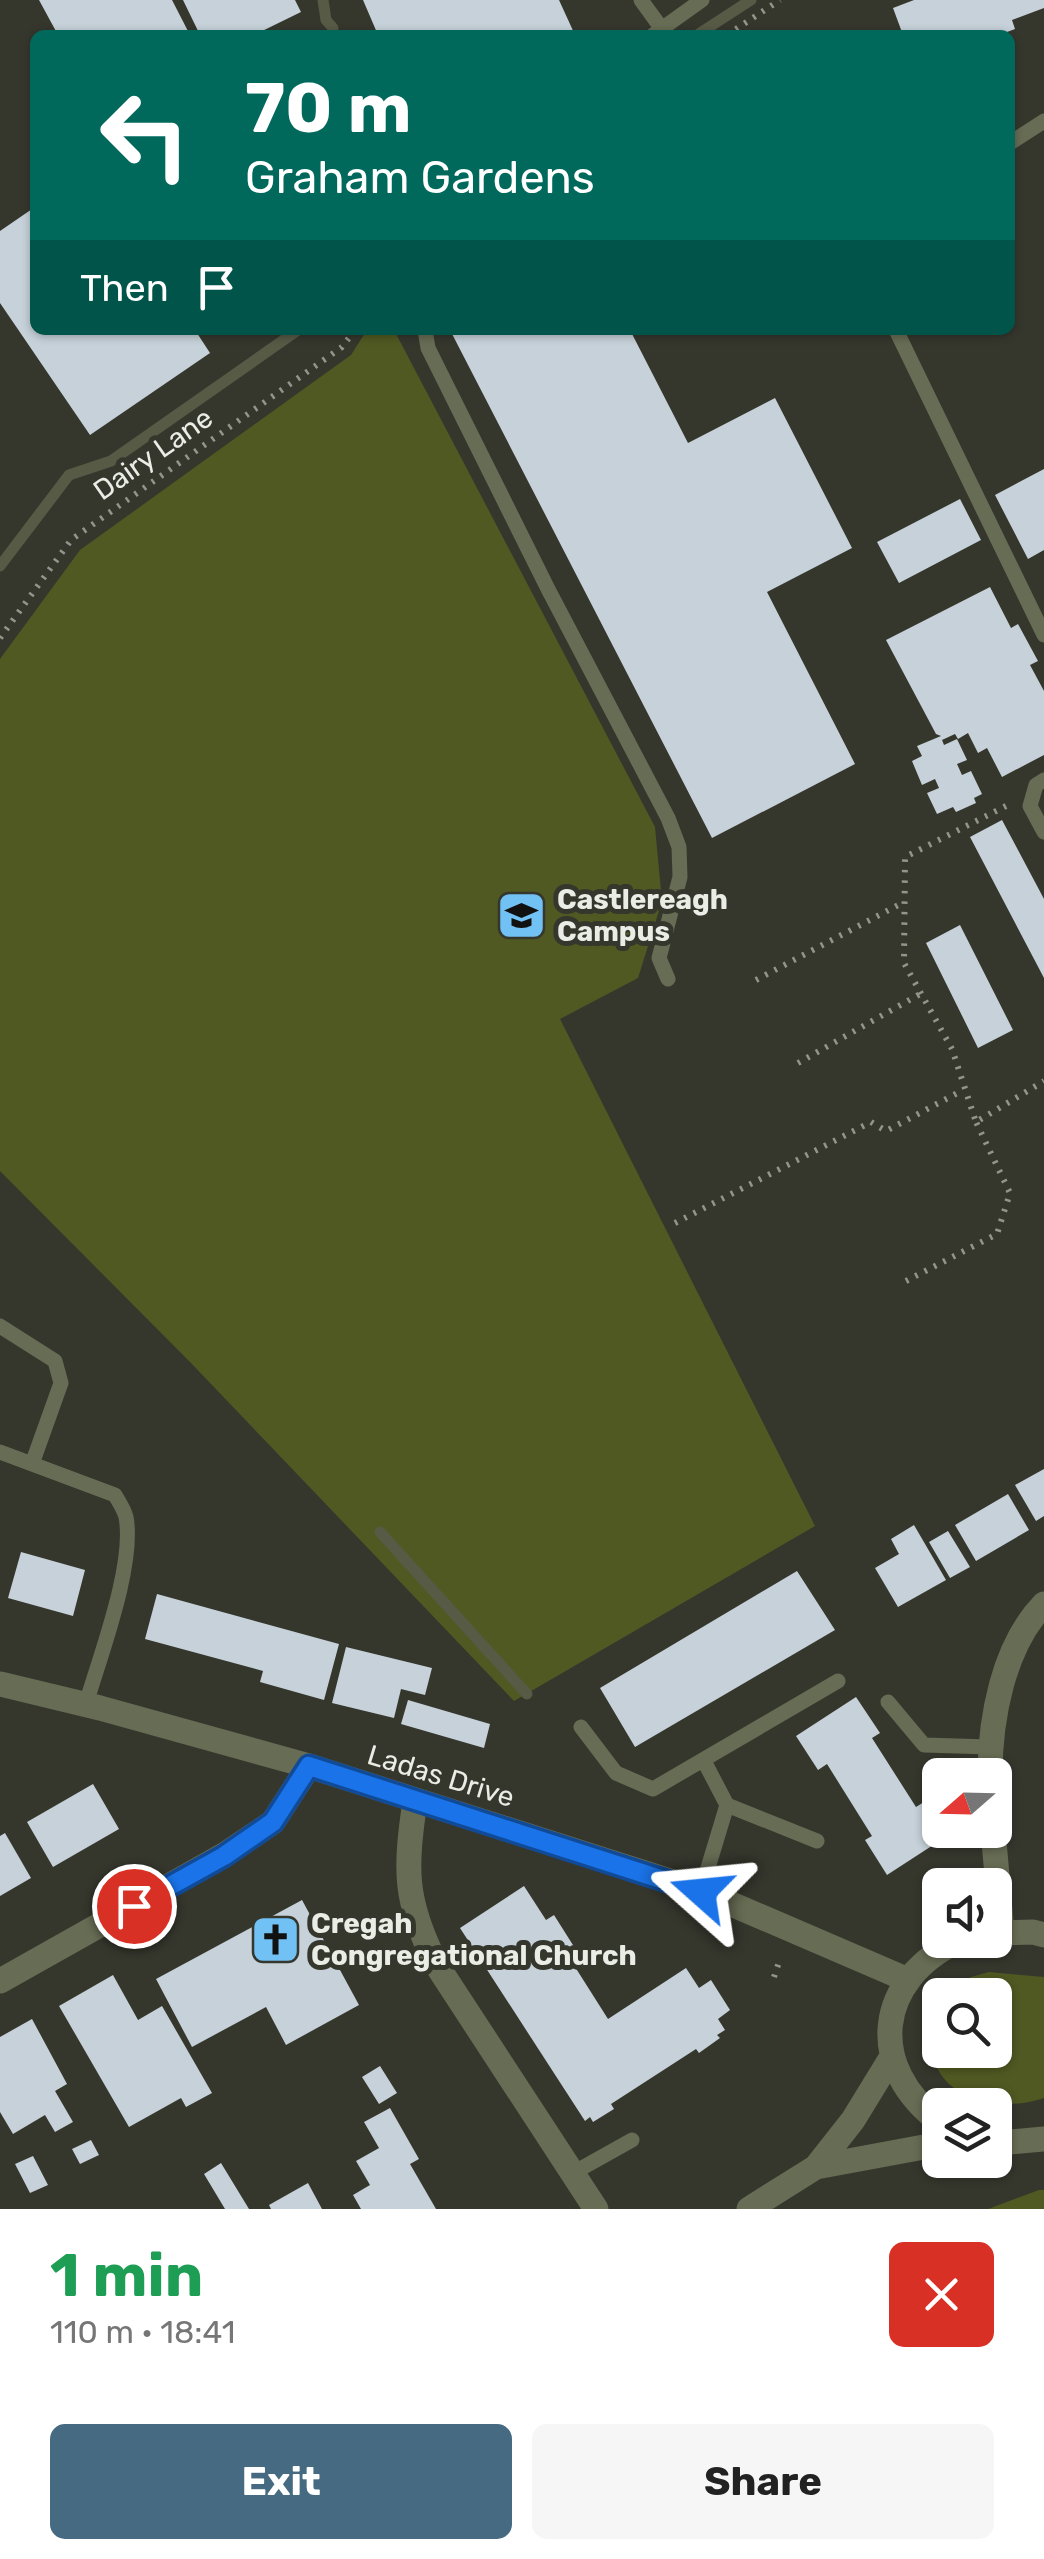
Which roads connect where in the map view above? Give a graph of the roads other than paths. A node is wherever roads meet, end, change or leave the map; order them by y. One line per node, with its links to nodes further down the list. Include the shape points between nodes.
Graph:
1 (641, 0): 3 (lane)
2 (702, 0): 4 (lane)
3 (657, 30)
4 (661, 30)
5 (1044, 122): 6 (lane)
6 (1015, 141)
7 (426, 335): 12 (lane, via 679,847 680,876 658,958)
8 (898, 335): 9 (lane)
9 (1044, 634)
10 (1044, 780): 11 (lane, via 1030,806)
11 (1044, 832)
12 (668, 979)
13 (0, 1326): 15 (lane, via 54,1361 61,1383)
14 (0, 1452): 15 (lane)
15 (32, 1464): 20 (lane, via 115,1495 126,1514 112,1616)
16 (1044, 1604): 22 (street, via 1017,1642)
17 (838, 1681): 24 (lane)
18 (0, 1684): 20 (street, Ladas Drive)
19 (888, 1702): 22 (lane, via 924,1745)
20 (86, 1704): 25 (street, Ladas Drive)
21 (582, 1727): 24 (lane, via 616,1773 653,1789)
22 (990, 1747): 23 (street)
23 (990, 1758)
24 (704, 1761): 27 (lane)
25 (309, 1766): 26 (street, Ladas Drive); 33 (street, via 273,1822 224,1856)
26 (415, 1801): 29 (street, Ladas Drive); 42 (street, via 406,1877 416,1924)
27 (727, 1805): 28 (lane); 29 (lane)
28 (817, 1841)
29 (701, 1892): 34 (street, Ladas Drive)
30 (1040, 1932): 31 (street)
31 (1012, 1933)
32 (930, 1958): 34 (street)
33 (0, 1980)
34 (908, 1980): 35 (street, via 887,2035)
35 (890, 2058): 36 (street, via 906,2091); 41 (street)
36 (922, 2106)
37 (1044, 2138): 39 (street)
38 (632, 2140): 42 (lane)
39 (1012, 2142)
40 (922, 2147): 41 (street)
41 (816, 2167): 44 (street)
42 (573, 2173): 43 (street)
43 (596, 2209)
44 (749, 2209)

